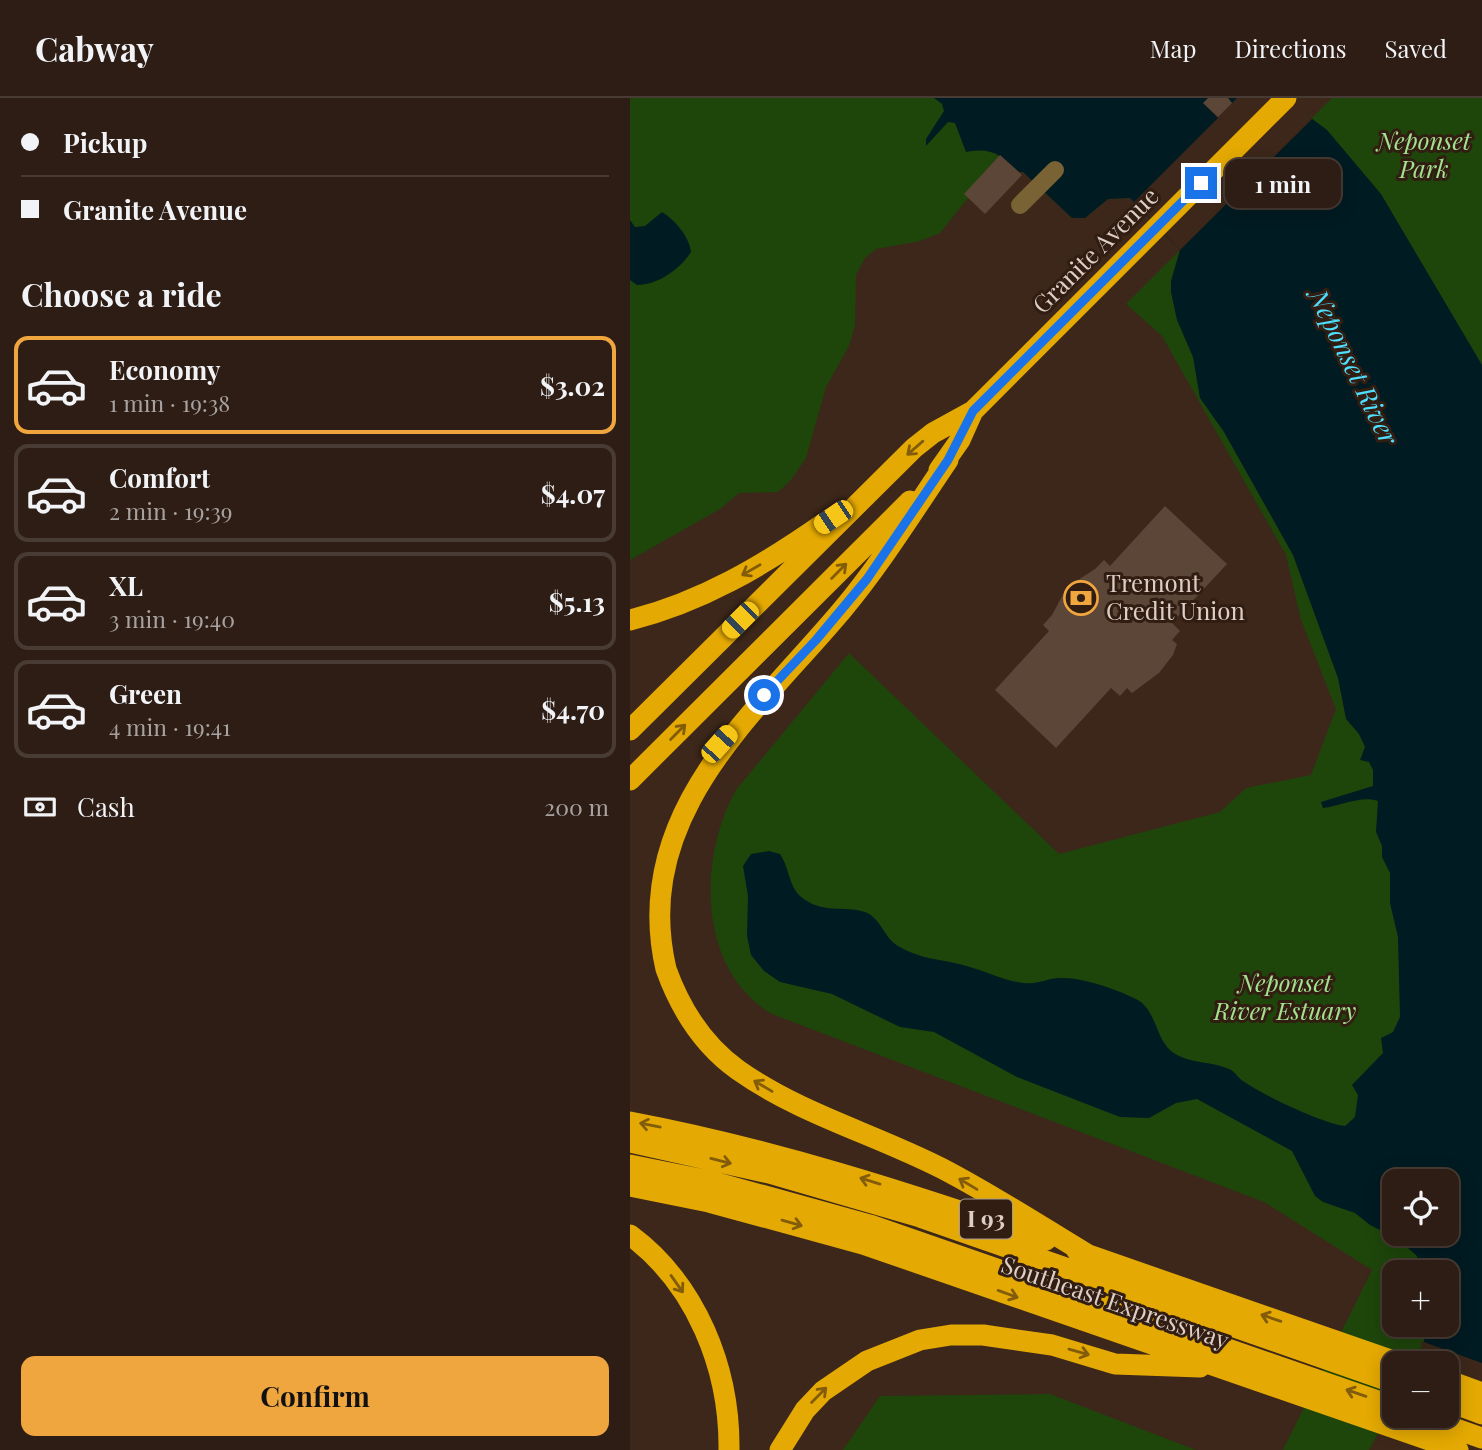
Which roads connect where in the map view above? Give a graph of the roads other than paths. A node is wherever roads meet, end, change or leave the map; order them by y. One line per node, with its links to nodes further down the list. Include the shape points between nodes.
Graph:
1 (1286, 98): 4 (highway, Granite Avenue)
2 (1055, 170): 3 (lane)
3 (1020, 205)
4 (973, 411): 5 (highway, Granite Avenue); 6 (highway, Granite Avenue, one-way to 6, via 933,433)
5 (948, 460): 9 (highway, Granite Avenue, one-way to 5); 15 (highway, one-way to 5, via 943,1168 790,1101 735,1068 695,1027 658,948 655,871 660,845 684,791 708,757 843,609)
6 (869, 492): 7 (highway, one-way to 7, via 743,575 679,606); 8 (highway, Granite Avenue)
7 (630, 620)
8 (630, 730)
9 (630, 780)
10 (630, 1122): 15 (highway, Southeast Expressway / I 93, one-way to 10, via 848,1174)
11 (630, 1142): 16 (highway, I 93, one-way to 16, via 769,1173 920,1217)
12 (630, 1165): 21 (highway, I 93, via 714,1182 870,1224)
13 (630, 1186): 18 (highway, Southeast Expressway / I 93, one-way to 18, via 722,1205 863,1244)
14 (630, 1235): 28 (highway, one-way to 28, via 663,1265 705,1330 723,1383)
15 (1090, 1255): 16 (highway, Southeast Expressway / I 93, one-way to 15)
16 (1331, 1350): 17 (highway, Southeast Expressway / I 93); 19 (highway, I 93)
17 (1382, 1360)
18 (1223, 1368): 21 (highway, Southeast Expressway / I 93); 29 (highway, one-way to 18, via 823,1391 867,1361 920,1340 983,1335 1052,1345 1115,1364)
19 (1382, 1376)
20 (1459, 1384): 22 (highway)
21 (1313, 1388): 23 (highway, I 93, one-way to 21); 30 (highway, Southeast Expressway / I 93)
22 (1482, 1393)
23 (1382, 1404)
24 (1459, 1405): 25 (highway)
25 (1482, 1414)
26 (1453, 1428): 27 (highway)
27 (1482, 1438)
28 (729, 1450)
29 (779, 1450)
30 (1458, 1450)

